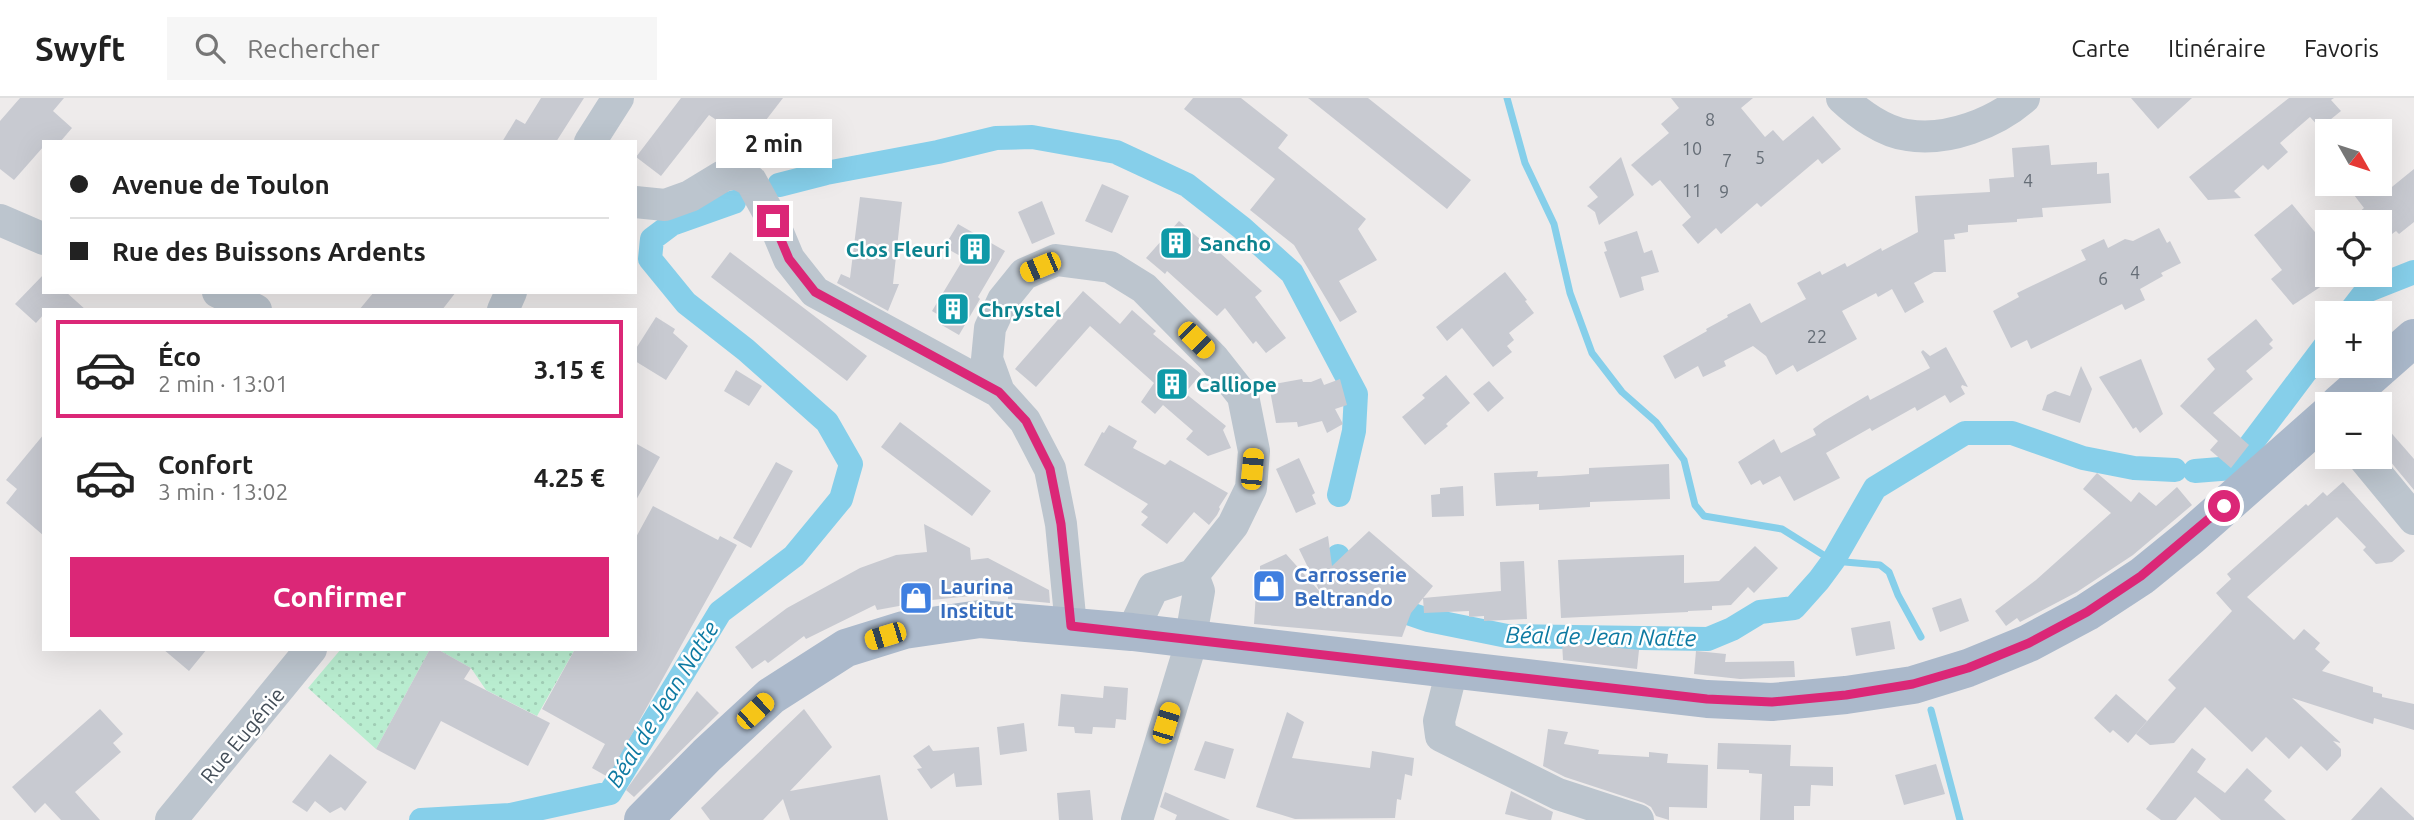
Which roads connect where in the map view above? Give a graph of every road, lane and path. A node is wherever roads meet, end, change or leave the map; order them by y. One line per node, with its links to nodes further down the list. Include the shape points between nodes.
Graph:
1 (618, 98): 4 (street)
2 (1842, 98): 3 (street, via 1889,129 1907,135 1938,135 1983,123)
3 (2025, 98)
4 (591, 140)
5 (637, 202): 11 (street, via 665,205 736,173 751,181 789,259 815,292)
6 (0, 220): 7 (street)
7 (42, 238)
8 (222, 294): 9 (street)
9 (252, 308)
10 (2414, 338): 12 (main road)
11 (999, 392): 16 (street, via 987,359 990,328 1003,300 1024,274 1056,260 1110,267 1143,288 1213,358 1243,396 1254,451 1251,488 1233,525); 17 (street, via 1026,421 1050,469 1061,524)
12 (2353, 392)
13 (2315, 426): 21 (main road, via 2190,537 2087,612 2029,643 1913,684 1772,702)
14 (2373, 469): 15 (street)
15 (2414, 519)
16 (1193, 575): 18 (street, via 1153,588); 19 (street, via 1199,591)
17 (1071, 626): 18 (main road); 23 (main road, via 980,619 904,629 846,648 771,696)
18 (1132, 632): 19 (main road)
19 (1190, 639): 21 (main road); 24 (street)
20 (309, 651): 22 (street, Rue Eugénie)
21 (1452, 670): 25 (street, via 1439,721 1441,736 1558,794)
22 (171, 820)
23 (643, 820)
24 (1138, 820)
25 (1638, 820)

